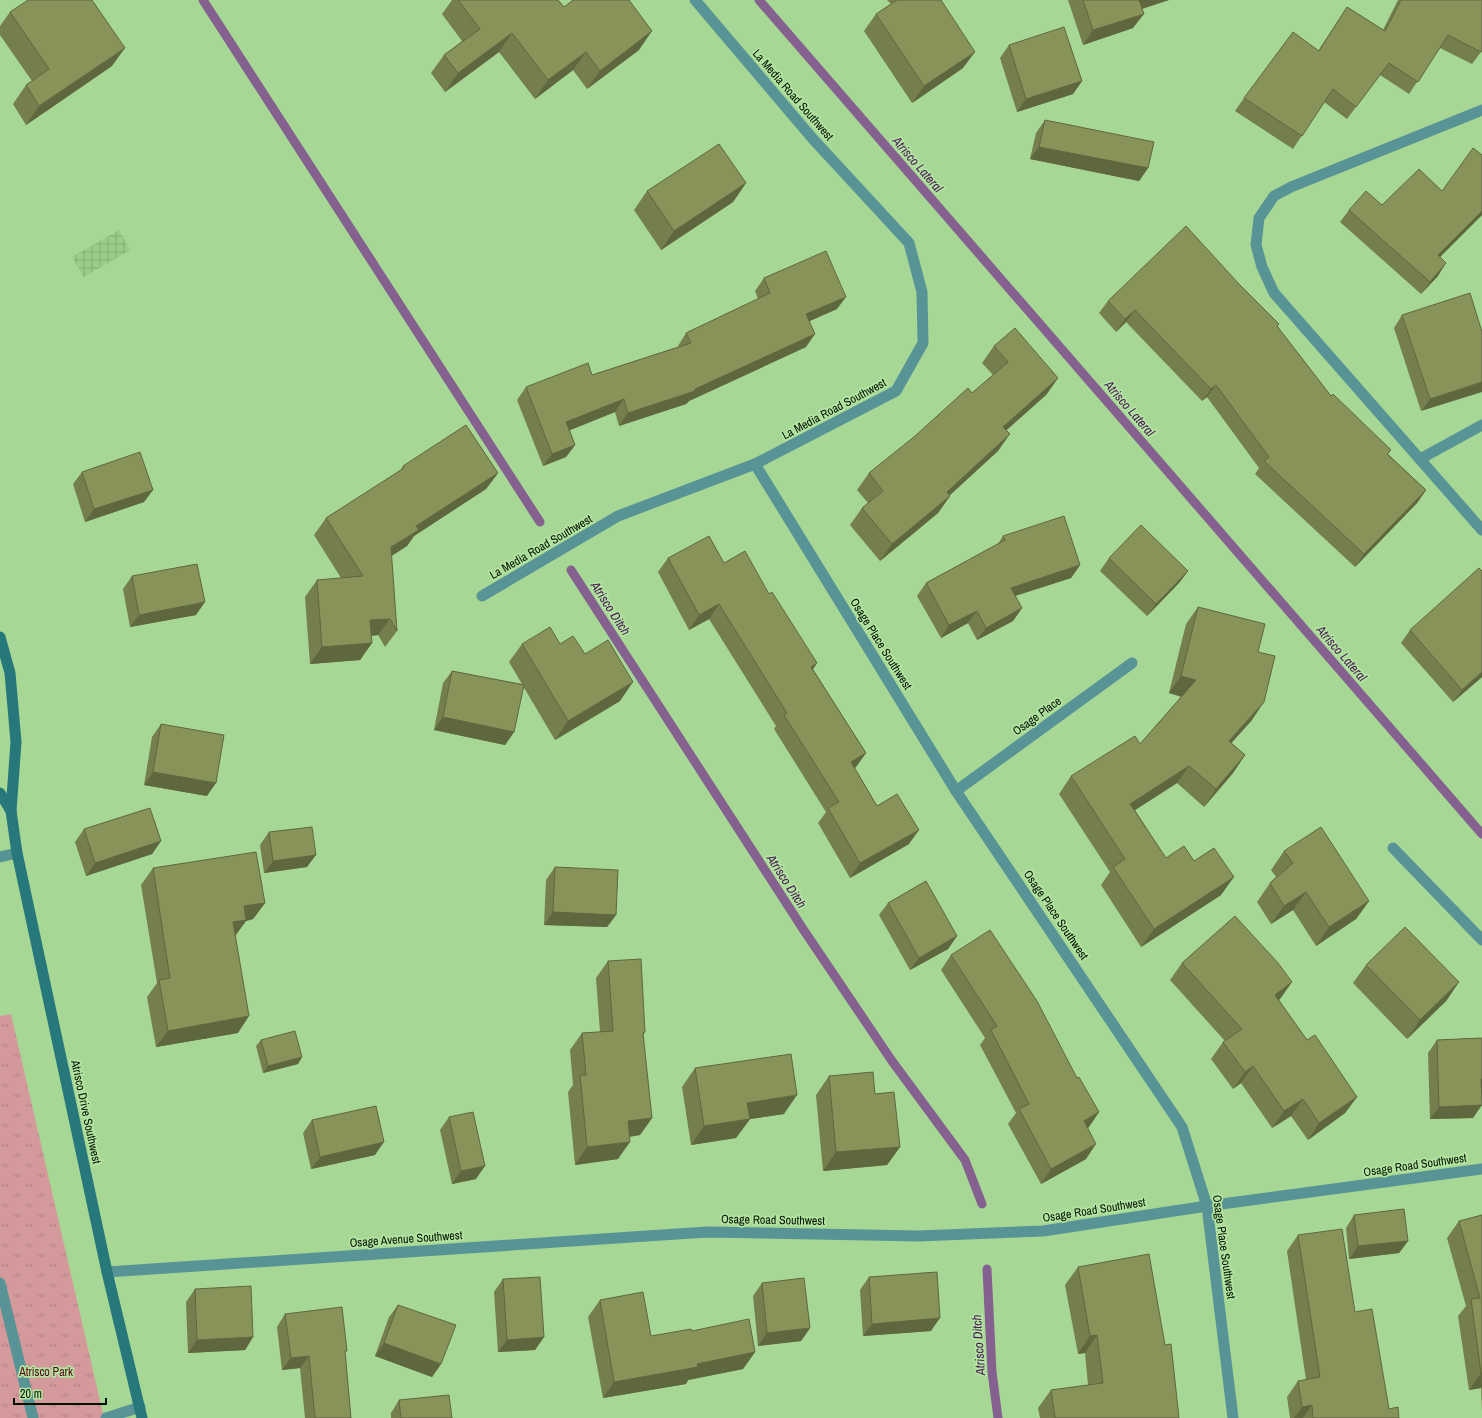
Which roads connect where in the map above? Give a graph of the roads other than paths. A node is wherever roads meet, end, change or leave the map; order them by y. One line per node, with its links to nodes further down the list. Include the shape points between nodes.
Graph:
1 (696, 0): 5 (street, La Media Road Southwest, via 813,139 909,243 922,292 923,343 896,391)
2 (1482, 110): 4 (street, via 1291,187 1274,196 1259,218 1256,246 1274,293)
3 (1482, 425): 4 (street)
4 (1420, 459): 6 (street)
5 (755, 464): 7 (street, La Media Road Southwest, via 618,516); 10 (street, Osage Place Southwest)
6 (1482, 530)
7 (482, 596)
8 (0, 638): 12 (main road, Atrisco Drive Southwest, via 10,673 16,742)
9 (1132, 663): 10 (street, Osage Place)
10 (956, 791): 18 (street, Osage Place Southwest, via 1182,1127)
11 (0, 793): 12 (main road, Atrisco Drive Southwest)
12 (12, 811): 14 (main road, Atrisco Drive Southwest)
13 (1393, 848): 16 (street)
14 (17, 852): 15 (street); 20 (main road, Atrisco Drive Southwest)
15 (0, 857)
16 (1482, 940)
17 (1482, 1169): 18 (street, Osage Road Southwest)
18 (1208, 1206): 19 (street, Osage Road Southwest, via 1043,1231 918,1236); 25 (street, Osage Place Southwest)
19 (707, 1232): 20 (street, Osage Avenue Southwest)
20 (107, 1272): 22 (main road, Atrisco Drive Southwest)
21 (0, 1283): 23 (street)
22 (141, 1413): 24 (street)
23 (33, 1418)
24 (106, 1418)
25 (1233, 1418)

